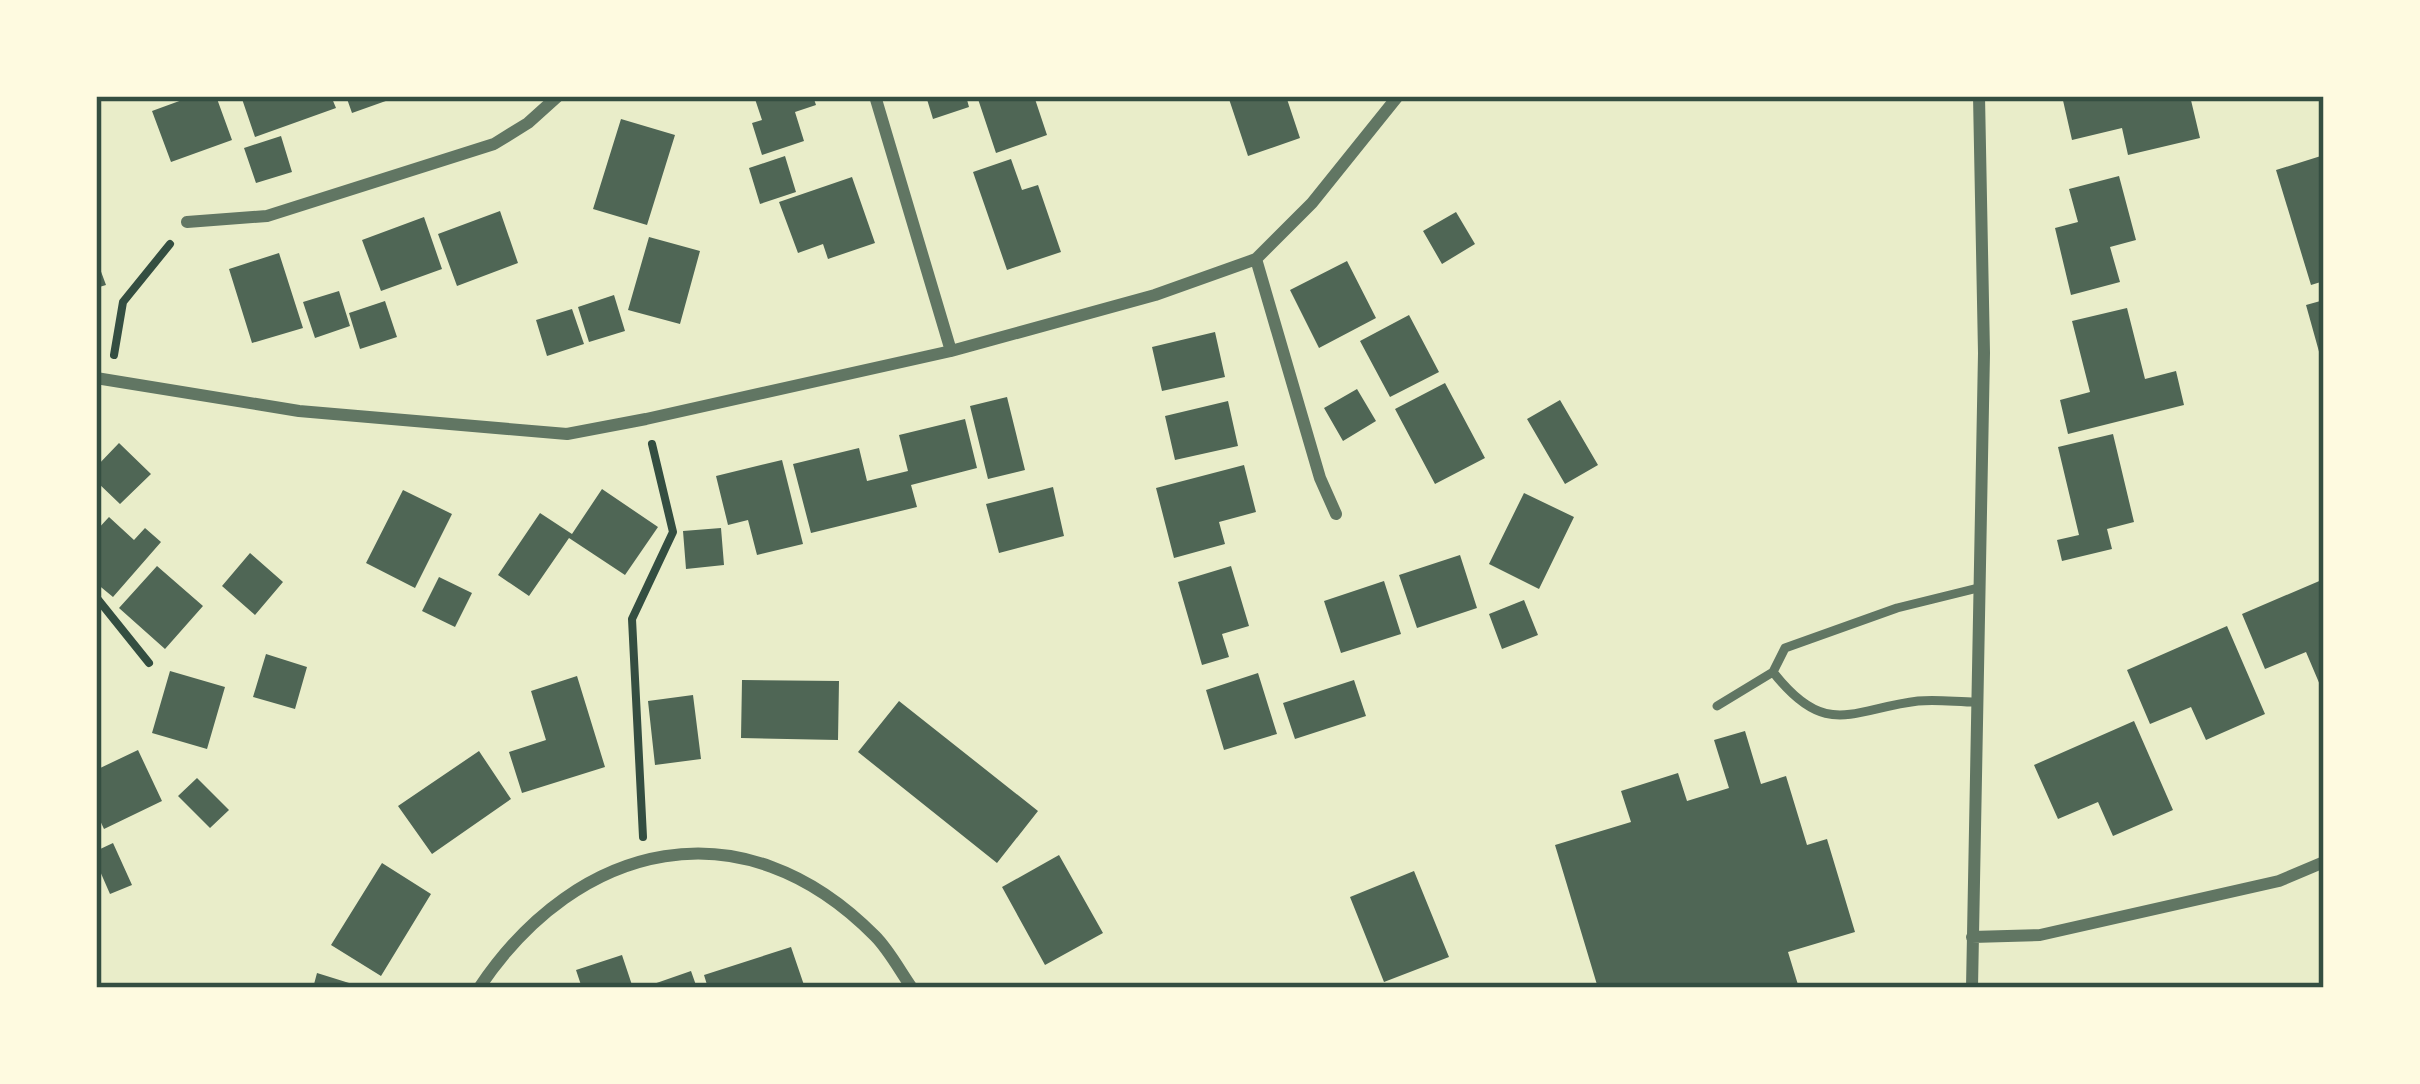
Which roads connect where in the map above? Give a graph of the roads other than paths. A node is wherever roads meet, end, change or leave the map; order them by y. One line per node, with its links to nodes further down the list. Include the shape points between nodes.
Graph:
1 (558, 96): 5 (street, via 494,144 267,216)
2 (875, 96): 7 (street)
3 (1398, 96): 6 (street)
4 (1978, 96): 10 (street)
5 (187, 222)
6 (1256, 259): 7 (street); 9 (street)
7 (951, 351): 8 (street, via 567,434 299,411)
8 (103, 379)
9 (1336, 514)
10 (1978, 588): 11 (lane, via 1785,648); 12 (street)
11 (1773, 672): 12 (lane, via 1787,690 1837,716 1917,701); 13 (lane)
12 (1976, 702): 15 (street)
13 (1717, 706)
14 (2324, 862): 15 (street, via 2278,881 2040,935)
15 (1972, 937): 18 (street)
16 (479, 988): 17 (street, via 541,913 598,874 700,852 761,862 826,895 877,937)
17 (912, 988)
18 (1972, 988)

